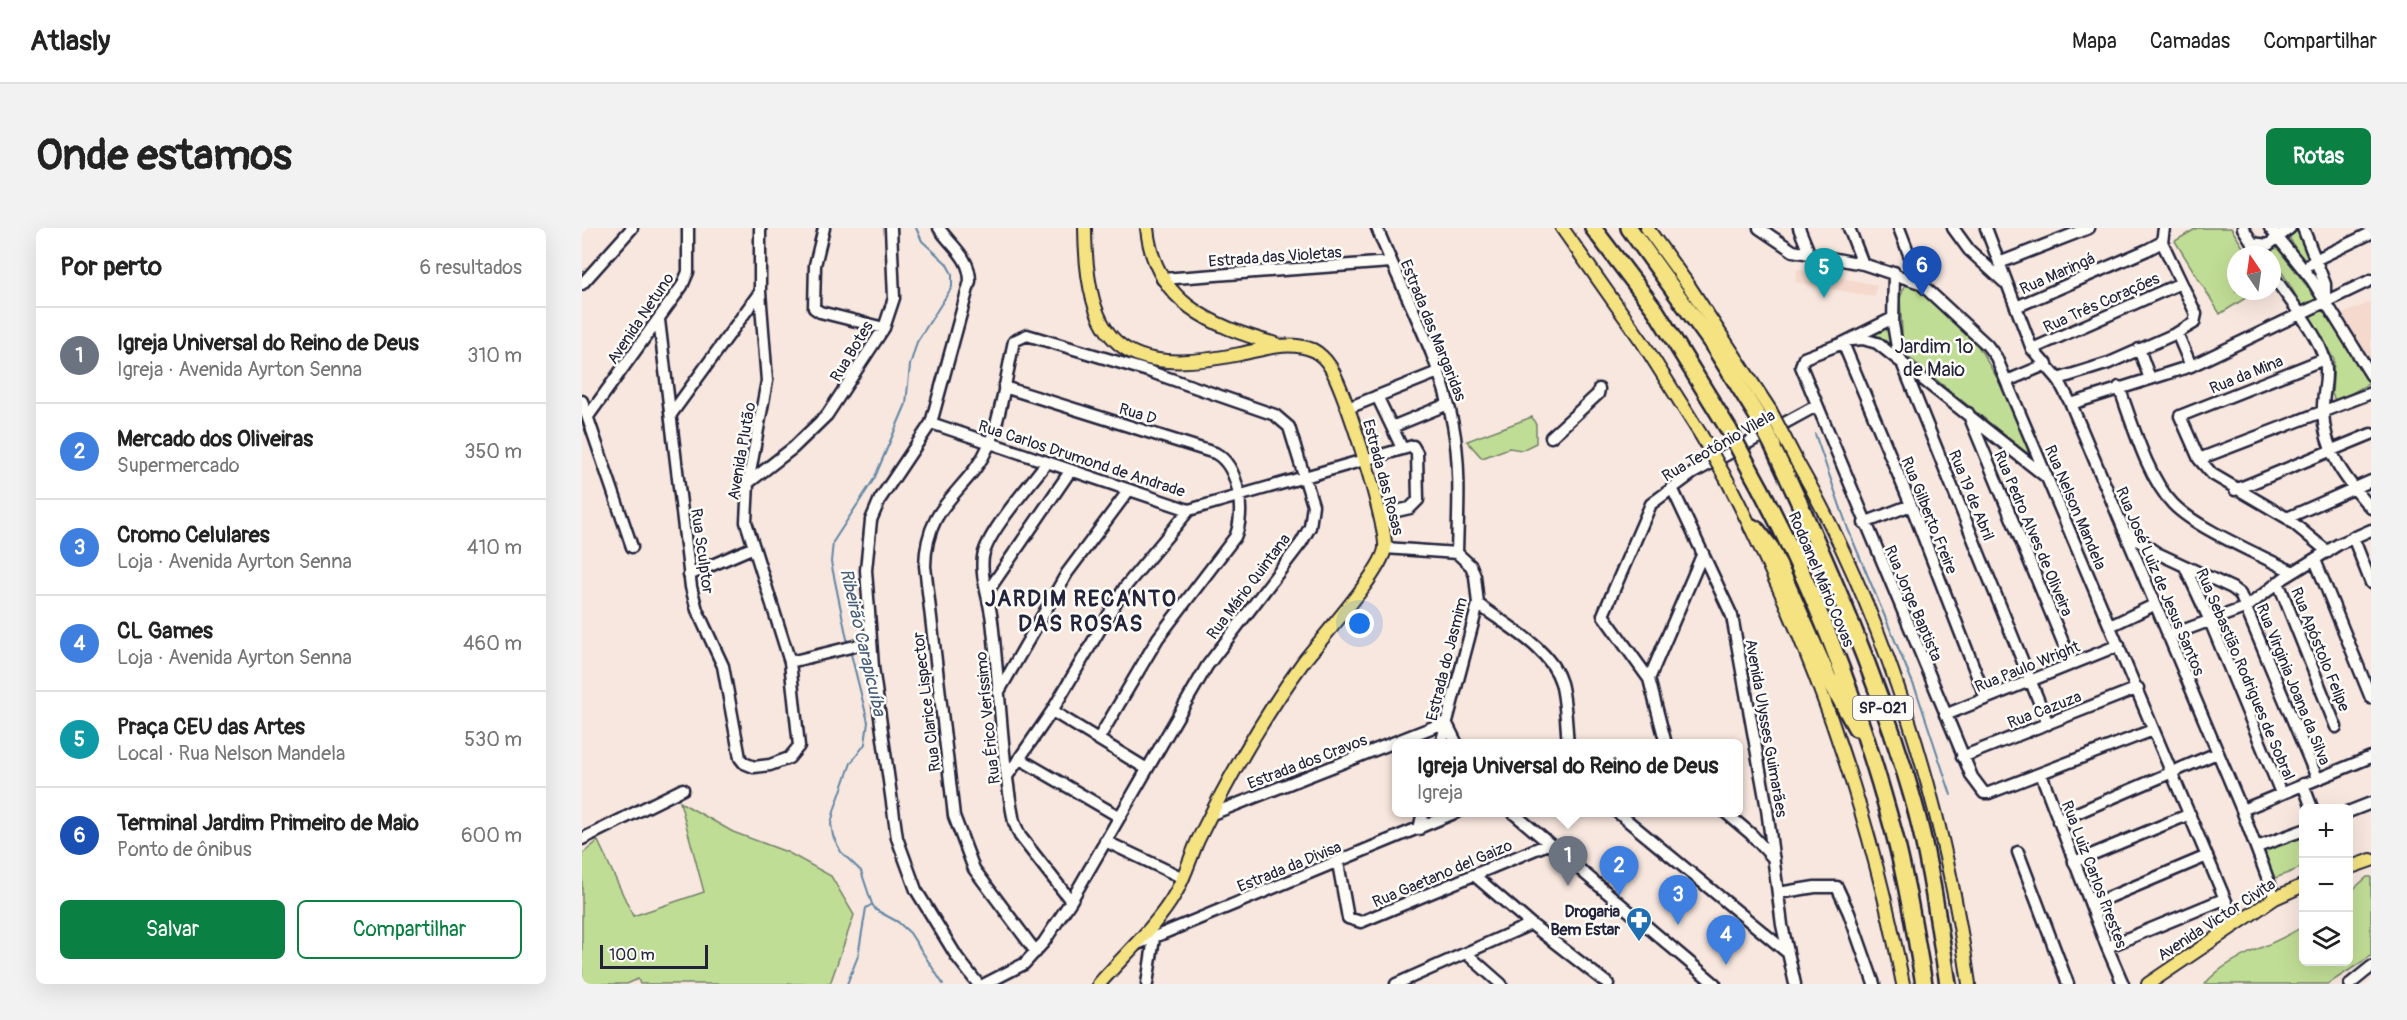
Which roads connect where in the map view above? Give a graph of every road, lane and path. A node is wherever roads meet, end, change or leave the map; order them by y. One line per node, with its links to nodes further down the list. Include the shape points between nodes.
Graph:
1 (632, 228): 43 (street)
2 (688, 228): 53 (street, Avenida Netuno, via 688,272)
3 (760, 228): 46 (street, Avenida Plutão)
4 (824, 228): 54 (street, via 815,265 814,308)
5 (891, 228): 54 (street, Rua Botes, via 894,298)
6 (939, 228): 88 (street, via 968,264 970,281)
7 (1085, 228): 59 (main road, Estrada das Rosas, via 1087,277 1094,307 1106,330 1135,356 1155,361 1199,360)
8 (1147, 228): 39 (main road, via 1152,256)
9 (1377, 228): 34 (street, Estrada das Margaridas)
10 (1562, 228): 116 (main road, bridge, via 1662,371)
11 (1593, 228): 164 (highway, Rodoanel Mário Covas / SP-021, bridge, via 1656,311 1729,430 1793,550)
12 (1629, 228): 86 (highway, Rodoanel Mário Covas / SP-021)
13 (1647, 228): 86 (main road, via 1689,286)
14 (1760, 228): 32 (street, Rua Nelson Mandela, via 1793,251)
15 (1799, 228): 32 (street)
16 (1849, 228): 36 (street)
17 (1899, 228): 41 (street)
18 (1953, 228): 44 (street, via 1969,250)
19 (1986, 228): 35 (street, Rua José Luiz de Jesus Santos)
20 (2089, 228): 35 (street)
21 (2164, 228): 27 (street)
22 (2243, 228): 28 (street)
23 (2290, 228): 25 (street)
24 (2303, 228): 33 (street)
25 (2274, 232): 31 (street); 37 (street)
26 (2371, 233): 33 (street)
27 (2162, 242): 42 (street); 48 (street, Rua Maringá)
28 (2252, 243): 29 (street); 30 (street)
29 (2254, 246)
30 (2258, 246)
31 (2269, 246)
32 (1810, 255): 36 (street, Rua Nelson Mandela)
33 (2315, 260): 37 (street); 47 (street, via 2325,284)
34 (1391, 262): 39 (street, Estrada das Violetas); 66 (street, Estrada das Margaridas)
35 (1999, 263): 44 (street, Rua José Luiz de Jesus Santos)
36 (1863, 264): 38 (street, Rua Nelson Mandela)
37 (2304, 269): 47 (street)
38 (1894, 272): 41 (street, Rua Nelson Mandela); 52 (street, Rua 19 de Abril)
39 (1162, 279): 59 (main road, via 1179,300 1198,312)
40 (2371, 280): 47 (street)
41 (1920, 283): 70 (street, Rua Nelson Mandela, via 1987,345)
42 (2181, 283): 56 (street, via 2196,314 2194,322); 60 (street, Rua Três Corações)
43 (582, 284)
44 (2007, 284): 48 (street, Rua José Luiz de Jesus Santos)
45 (2281, 288): 51 (street)
46 (760, 292): 49 (street); 50 (street, Avenida Plutão)
47 (2325, 301): 51 (street); 67 (street)
48 (2016, 307): 60 (street, Rua José Luiz de Jesus Santos)
49 (747, 312): 50 (street); 73 (street)
50 (762, 312): 95 (street, Avenida Plutão, via 767,381)
51 (2299, 315): 62 (street); 65 (street)
52 (1893, 318): 57 (street); 63 (street, Rua 19 de Abril, via 1894,339)
53 (659, 320): 55 (street, Avenida Netuno); 58 (street, Rua Sculptor)
54 (884, 328): 98 (street, Rua Botes, via 827,415)
55 (652, 331): 58 (street, Rua Sculptor); 87 (street, Avenida Netuno)
56 (2177, 333): 61 (street); 65 (street)
57 (1846, 342): 63 (street, via 1863,339 1877,343); 81 (street, Rua Jorge Baptista, via 1804,358 1801,366); 110 (street, Rua Gilberto Freire)
58 (662, 344): 75 (street, Rua Sculptor)
59 (1277, 345): 82 (main road, Estrada das Rosas, via 1313,350 1320,355 1329,365)
60 (2032, 349): 64 (street, Rua José Luiz de Jesus Santos)
61 (2139, 350): 68 (street); 69 (street)
62 (2324, 359): 83 (street, via 2327,379); 96 (street, Rua da Mina, via 2180,416)
63 (1902, 362): 85 (street); 146 (street, Rua 19 de Abril)
64 (2047, 364): 68 (street, Rua José Luiz de Jesus Santos); 70 (street)
65 (2191, 366): 69 (street)
66 (1438, 372): 77 (street); 79 (street, Estrada das Margaridas)
67 (2371, 375)
68 (2058, 379): 80 (street, Rua José Luiz de Jesus Santos)
69 (2150, 379): 72 (street)
70 (2007, 381): 102 (street, Rua Nelson Mandela)
71 (1004, 387): 92 (street); 101 (street, Rua Mário Quintana, via 1014,341 1020,336 1036,335 1275,415 1289,427); 109 (street, Rua D, via 1215,453 1229,464)
72 (2119, 387): 80 (street); 128 (street, Rua Apóstolo Felipe, via 2152,468 2172,503 2190,518)
73 (687, 389): 75 (street); 84 (street)
74 (1599, 389): 91 (street)
75 (669, 392): 84 (street, Rua Sculptor)
76 (2371, 393): 83 (street)
77 (1377, 396): 82 (street); 89 (street)
78 (582, 400): 87 (street)
79 (1448, 404): 89 (street); 124 (street, Estrada das Margaridas, via 1454,426 1458,481)
80 (2071, 404): 117 (street, Rua José Luiz de Jesus Santos)
81 (1816, 406): 105 (street, Rua Teotônio Vilela); 115 (street, Rua Jorge Baptista)
82 (1348, 408): 97 (main road, Estrada das Rosas)
83 (2323, 411): 94 (street); 96 (street)
84 (672, 413): 129 (street, Rua Sculptor)
85 (1968, 413): 102 (street); 143 (street, Rua Pedro Alves de Oliveira)
86 (1764, 414): 237 (highway, Rodoanel Mário Covas / SP-021, bridge, via 1773,446 1820,546 1872,677 1905,772 1924,844); 238 (main road, bridge, via 1797,462 1857,585 1908,722 1943,848)
87 (589, 415): 120 (street)
88 (931, 423): 92 (street, Rua Carlos Drumond de Andrade); 139 (street, via 871,520 866,570)
89 (1392, 427): 93 (street)
90 (2371, 434): 94 (street)
91 (1551, 437)
92 (989, 444): 99 (street, Rua Carlos Drumond de Andrade); 221 (street, Rua Clarice Lispector, via 938,513 929,535 925,566 954,816 974,869)
93 (1402, 448): 97 (street, Rua Carlos Drumond de Andrade); 113 (street, via 1413,446 1416,450 1418,500 1410,508)
94 (2330, 451): 106 (street); 108 (street)
95 (753, 459): 98 (street); 104 (street, Avenida Plutão)
96 (2199, 459): 108 (street)
97 (1364, 460): 101 (street, Rua Carlos Drumond de Andrade); 113 (main road, Estrada das Rosas)
98 (774, 462): 104 (street, Rua Botes)
99 (1047, 462): 100 (street, Rua Carlos Drumond de Andrade); 132 (street, Rua Érico Veríssimo, via 986,546 983,566)
100 (1071, 470): 107 (street, Rua Carlos Drumond de Andrade); 132 (street)
101 (1306, 476): 109 (street, Rua Carlos Drumond de Andrade); 170 (street, Rua Mário Quintana, via 1313,515 1301,543 1207,666)
102 (2046, 477): 137 (street, Rua Nelson Mandela)
103 (2371, 481): 106 (street)
104 (748, 483): 121 (street, Avenida Plutão, via 746,522)
105 (1672, 488): 125 (street, Avenida Ulysses Guimarães); 145 (street, Rua Teotônio Vilela, via 1645,513 1603,615)
106 (2353, 489): 111 (street); 114 (street)
107 (1129, 490): 112 (street, Rua Carlos Drumond de Andrade); 142 (street, via 1066,573)
108 (2235, 490): 114 (street)
109 (1238, 495): 112 (street, Rua Carlos Drumond de Andrade); 157 (street, Rua D, via 1240,520 1235,537 1158,638)
110 (1911, 505): 115 (street); 150 (street, Rua Gilberto Freire)
111 (2371, 508)
112 (1189, 510): 151 (street, via 1125,586)
113 (1378, 514): 122 (main road, Estrada das Rosas)
114 (2287, 518): 123 (street)
115 (1864, 523): 152 (street, Rua Jorge Baptista)
116 (1752, 527): 164 (highway, via 1771,548 1836,694); 235 (main road, via 1797,627 1842,747 1879,871)
117 (2121, 529): 127 (street, Rua Virginia Joana da Silva); 134 (street, Rua José Luiz de Jesus Santos)
118 (2371, 530): 119 (street)
119 (2353, 537): 123 (street); 131 (street)
120 (632, 547)
121 (754, 547): 129 (street); 141 (street, Avenida Plutão)
122 (1385, 548): 124 (street); 182 (main road, Estrada das Rosas, via 1370,579 1284,688 1250,741)
123 (2328, 552): 126 (street)
124 (1457, 553): 133 (street, Estrada do Jasmim, via 1472,566)
125 (1703, 553): 145 (street); 194 (street, Avenida Ulysses Guimarães, via 1732,616)
126 (2315, 560): 128 (street); 149 (street)
127 (2185, 567): 135 (street, Rua Virginia Joana da Silva, via 2232,588); 136 (street, Rua Sebastião Rodrigues de Sobral)
128 (2294, 572): 130 (street)
129 (689, 575): 169 (street, Rua Sculptor, via 697,610 723,666 740,758 754,766)
130 (2278, 582): 135 (street); 155 (street, Rua Apóstolo Felipe)
131 (2371, 583)
132 (988, 591): 144 (street, Rua Érico Veríssimo)
133 (1478, 604): 153 (street, Estrada do Jasmim); 161 (street, via 1534,647 1556,670 1563,693)
134 (2154, 605): 137 (street); 138 (street, Rua José Luiz de Jesus Santos)
135 (2247, 607): 136 (street); 174 (street, Rua Virginia Joana da Silva)
136 (2210, 621): 138 (street); 177 (street, Rua Sebastião Rodrigues de Sobral)
137 (2110, 626): 140 (street, Rua Nelson Mandela)
138 (2168, 636): 165 (street, Rua José Luiz de Jesus Santos)
139 (871, 642): 141 (street); 225 (street, via 897,838 916,890)
140 (2119, 645): 143 (street, Rua Paulo Wright); 147 (street, Rua Nelson Mandela)
141 (790, 662): 169 (street, Avenida Plutão, via 799,746 789,758)
142 (1015, 663): 144 (street); 148 (street)
143 (2072, 664): 146 (street, Rua Paulo Wright)
144 (996, 665): 148 (street, Rua Érico Veríssimo)
145 (1649, 679): 162 (street, Rua Teotônio Vilela)
146 (2030, 682): 150 (street, Rua Paulo Wright); 154 (street, Rua 19 de Abril)
147 (2138, 688): 154 (street, Rua Cazuza); 156 (street, Rua Nelson Mandela)
148 (998, 693): 173 (street, Rua Érico Veríssimo)
149 (2371, 698)
150 (1986, 699): 152 (street, Rua Paulo Wright)
151 (1052, 711): 157 (street); 168 (street)
152 (1945, 715): 166 (street, Rua Jorge Baptista)
153 (1446, 722): 158 (street, Estrada dos Cravos); 159 (street, Estrada do Jasmim); 160 (street)
154 (2048, 724): 166 (street, Rua Cazuza)
155 (2336, 727)
156 (2153, 730): 171 (street, Rua Nelson Mandela); 172 (street)
157 (1099, 738): 170 (street)
158 (1403, 739)
159 (1442, 739)
160 (1454, 739)
161 (1568, 739)
162 (1665, 739)
163 (1392, 743): 182 (street, Estrada dos Cravos)
164 (1867, 745): 236 (highway, Rodoanel Mário Covas / SP-021, via 1897,847)
165 (2217, 753): 171 (street); 180 (street, Rua José Luiz de Jesus Santos)
166 (1962, 757): 172 (street, Rua Jorge Baptista, via 1984,793)
167 (2371, 757): 174 (street)
168 (1020, 759): 173 (street); 184 (street)
169 (770, 765)
170 (1147, 769): 184 (street, Rua Mário Quintana)
171 (2171, 772): 183 (street, Rua Nelson Mandela); 190 (street)
172 (2041, 774): 190 (street, Rua Luiz Carlos Prestes)
173 (1008, 775): 212 (street, Rua Érico Veríssimo, via 1014,822 1020,836)
174 (2317, 778): 175 (street)
175 (2303, 784): 177 (street); 179 (street)
176 (683, 789): 195 (street)
177 (2281, 793): 180 (street)
178 (2371, 803): 181 (street)
179 (2310, 804)
180 (2242, 810): 198 (street, Rua José Luiz de Jesus Santos)
181 (2353, 810)
182 (1212, 814): 207 (main road, Estrada das Rosas)
183 (2190, 814): 200 (street, Rua Nelson Mandela); 204 (street)
184 (1118, 816): 196 (street, Rua Mário Quintana)
185 (1422, 817): 191 (street)
186 (1448, 817): 191 (street, Estrada da Divisa)
187 (1517, 817): 197 (street)
188 (1622, 817): 217 (street)
189 (1730, 817): 193 (street)
190 (2058, 821): 204 (street, Rua Luiz Carlos Prestes)
191 (1419, 829): 203 (street, Estrada da Divisa)
192 (2299, 832): 198 (street)
193 (1751, 834): 194 (street); 201 (street)
194 (1770, 834): 201 (street, Avenida Ulysses Guimarães)
195 (582, 839)
196 (1105, 841): 207 (street); 212 (street, Rua Mário Quintana)
197 (1548, 844): 206 (street, Rua Gaetano del Gaizo); 232 (street)
198 (2257, 847): 210 (street, Rua José Luiz de Jesus Santos)
199 (2018, 852): 239 (street)
200 (2207, 856): 211 (street, Rua Nelson Mandela); 213 (street)
201 (1774, 859): 209 (street, Avenida Ulysses Guimarães)
202 (2371, 860): 205 (main road)
203 (1338, 862): 206 (street, Rua Gaetano del Gaizo, via 1348,918 1361,922); 218 (street, Estrada da Divisa)
204 (2074, 862): 213 (street, Rua Luiz Carlos Prestes)
205 (2353, 867)
206 (1476, 876): 214 (street)
207 (1183, 878): 219 (main road, Estrada das Rosas, via 1163,912)
208 (2299, 887): 210 (main road, Avenida Victor Civita)
209 (1778, 893): 215 (street, Avenida Ulysses Guimarães); 234 (street, via 1831,885 1840,891)
210 (2275, 898): 216 (main road, Avenida Victor Civita)
211 (2224, 899): 216 (street, Rua Nelson Mandela); 220 (street)
212 (1071, 901): 221 (street, Rua Mário Quintana)
213 (2091, 904): 220 (street, Rua Luiz Carlos Prestes)
214 (1532, 924): 223 (street); 231 (street)
215 (1782, 925): 217 (street); 222 (street, Avenida Ulysses Guimarães)
216 (2236, 925): 241 (main road, Avenida Victor Civita)
217 (1759, 929): 222 (street)
218 (1154, 939): 219 (street, Estrada da Divisa); 228 (street)
219 (1132, 946): 227 (main road, Estrada das Rosas)
220 (2107, 947): 240 (street, Rua Luiz Carlos Prestes)
221 (1036, 952): 226 (street, Rua Mário Quintana, via 1012,972)
222 (1788, 953): 233 (street, Avenida Ulysses Guimarães)
223 (1467, 954): 229 (street); 230 (street)
224 (2371, 967): 242 (street)
225 (978, 984)
226 (985, 984)
227 (1099, 984)
228 (1147, 984)
229 (1396, 984)
230 (1501, 984)
231 (1608, 984)
232 (1715, 984)
233 (1795, 984)
234 (1874, 984)
235 (1903, 984)
236 (1924, 984)
237 (1948, 984)
238 (1970, 984)
239 (2068, 984)
240 (2123, 984)
241 (2148, 984)
242 (2350, 984)

